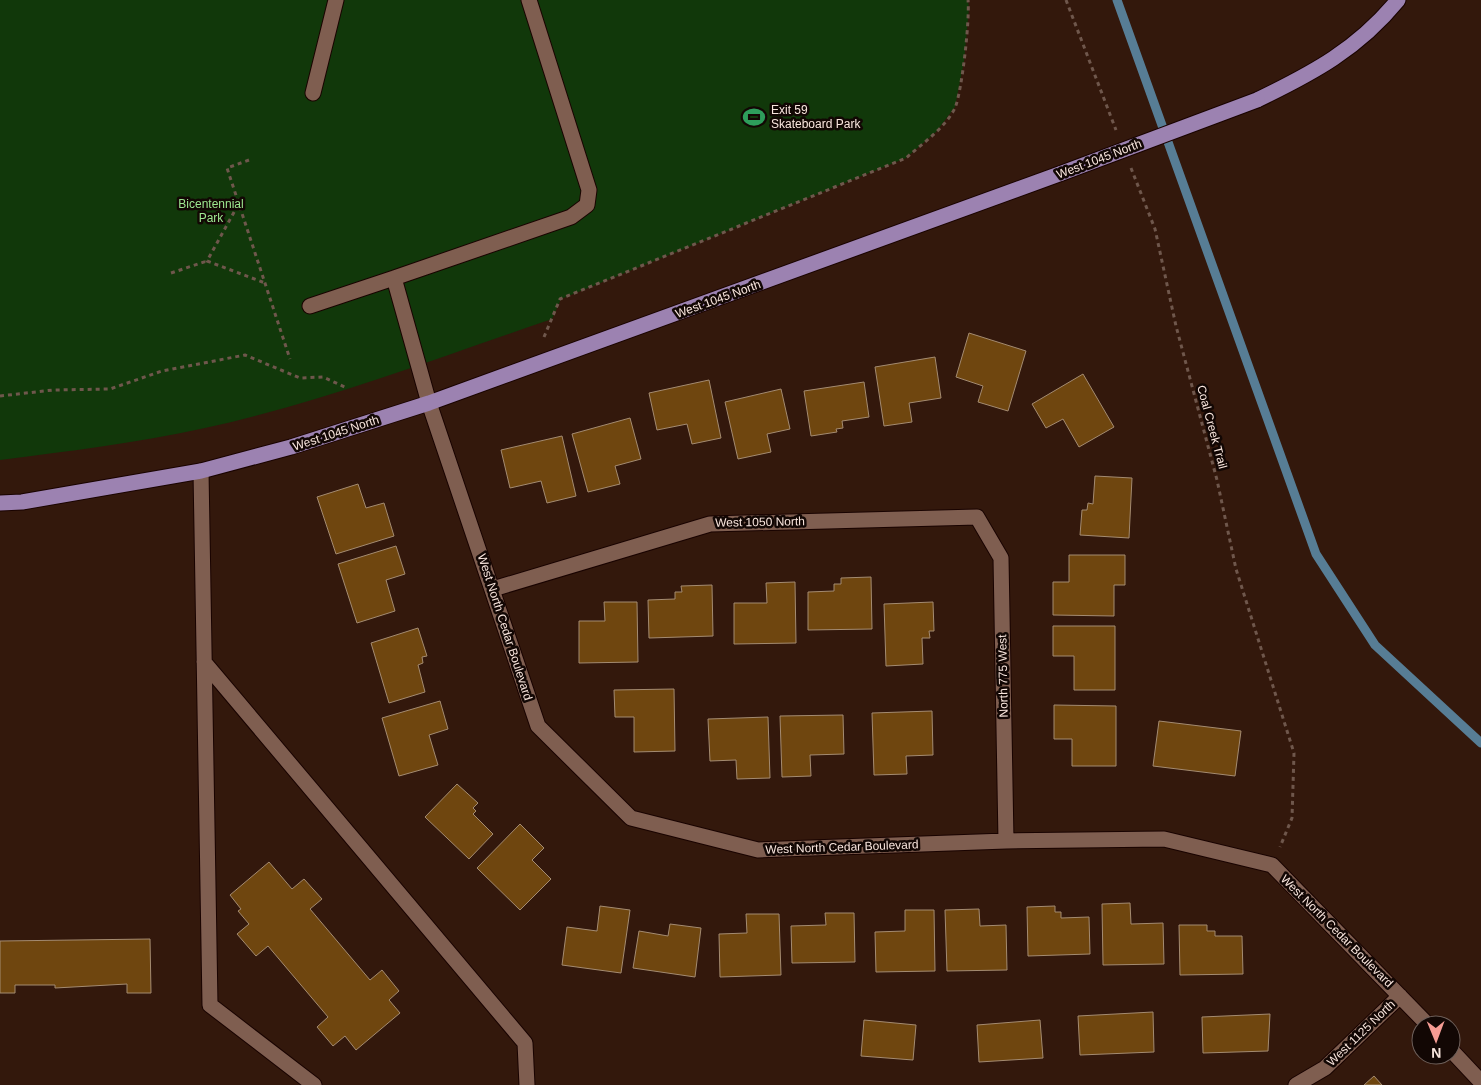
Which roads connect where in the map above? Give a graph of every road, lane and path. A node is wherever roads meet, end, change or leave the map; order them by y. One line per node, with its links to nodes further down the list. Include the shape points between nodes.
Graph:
1 (336, 0): 6 (street)
2 (529, 0): 13 (street, via 589,190 587,205 570,217)
3 (968, 0): 17 (path, via 964,61 955,108 936,132 906,158 560,299)
4 (1066, 0): 7 (path)
5 (1398, 0): 17 (main road, West 1045 North, bridge, via 1342,55 1257,100)
6 (313, 93)
7 (1119, 137)
8 (249, 160): 10 (path, via 226,168)
9 (1130, 164): 27 (path, Coal Creek Trail, via 1155,228 1236,569 1294,753 1292,818)
10 (239, 205): 11 (path); 14 (path)
11 (207, 261): 12 (path); 14 (path)
12 (171, 273)
13 (394, 278): 15 (street); 20 (street, West North Cedar Boulevard)
14 (265, 283): 16 (path)
15 (310, 306)
16 (290, 359)
17 (530, 367): 20 (main road, West 1045 North)
18 (348, 388): 19 (path, via 323,377 300,378 245,355 162,371 110,388)
19 (0, 396)
20 (429, 404): 21 (main road, West 1045 North); 24 (street, West North Cedar Boulevard)
21 (201, 471): 22 (main road, West 1045 North); 25 (street)
22 (0, 503)
23 (977, 517): 24 (street, West 1050 North, via 710,524); 26 (street, North 775 West, via 1001,558)
24 (493, 589): 26 (street, West North Cedar Boulevard, via 538,726 631,818 758,850)
25 (204, 662): 32 (street, via 210,1005); 33 (street, via 525,1043)
26 (1006, 841): 27 (street, West North Cedar Boulevard, via 1164,839)
27 (1272, 865): 28 (street, West North Cedar Boulevard)
28 (1400, 996): 29 (street, West North Cedar Boulevard); 34 (street, West 1125 North, via 1325,1068)
29 (1418, 1015)
30 (1461, 1061): 31 (street)
31 (1481, 1082)
32 (314, 1085)
33 (527, 1085)
34 (1296, 1085)

